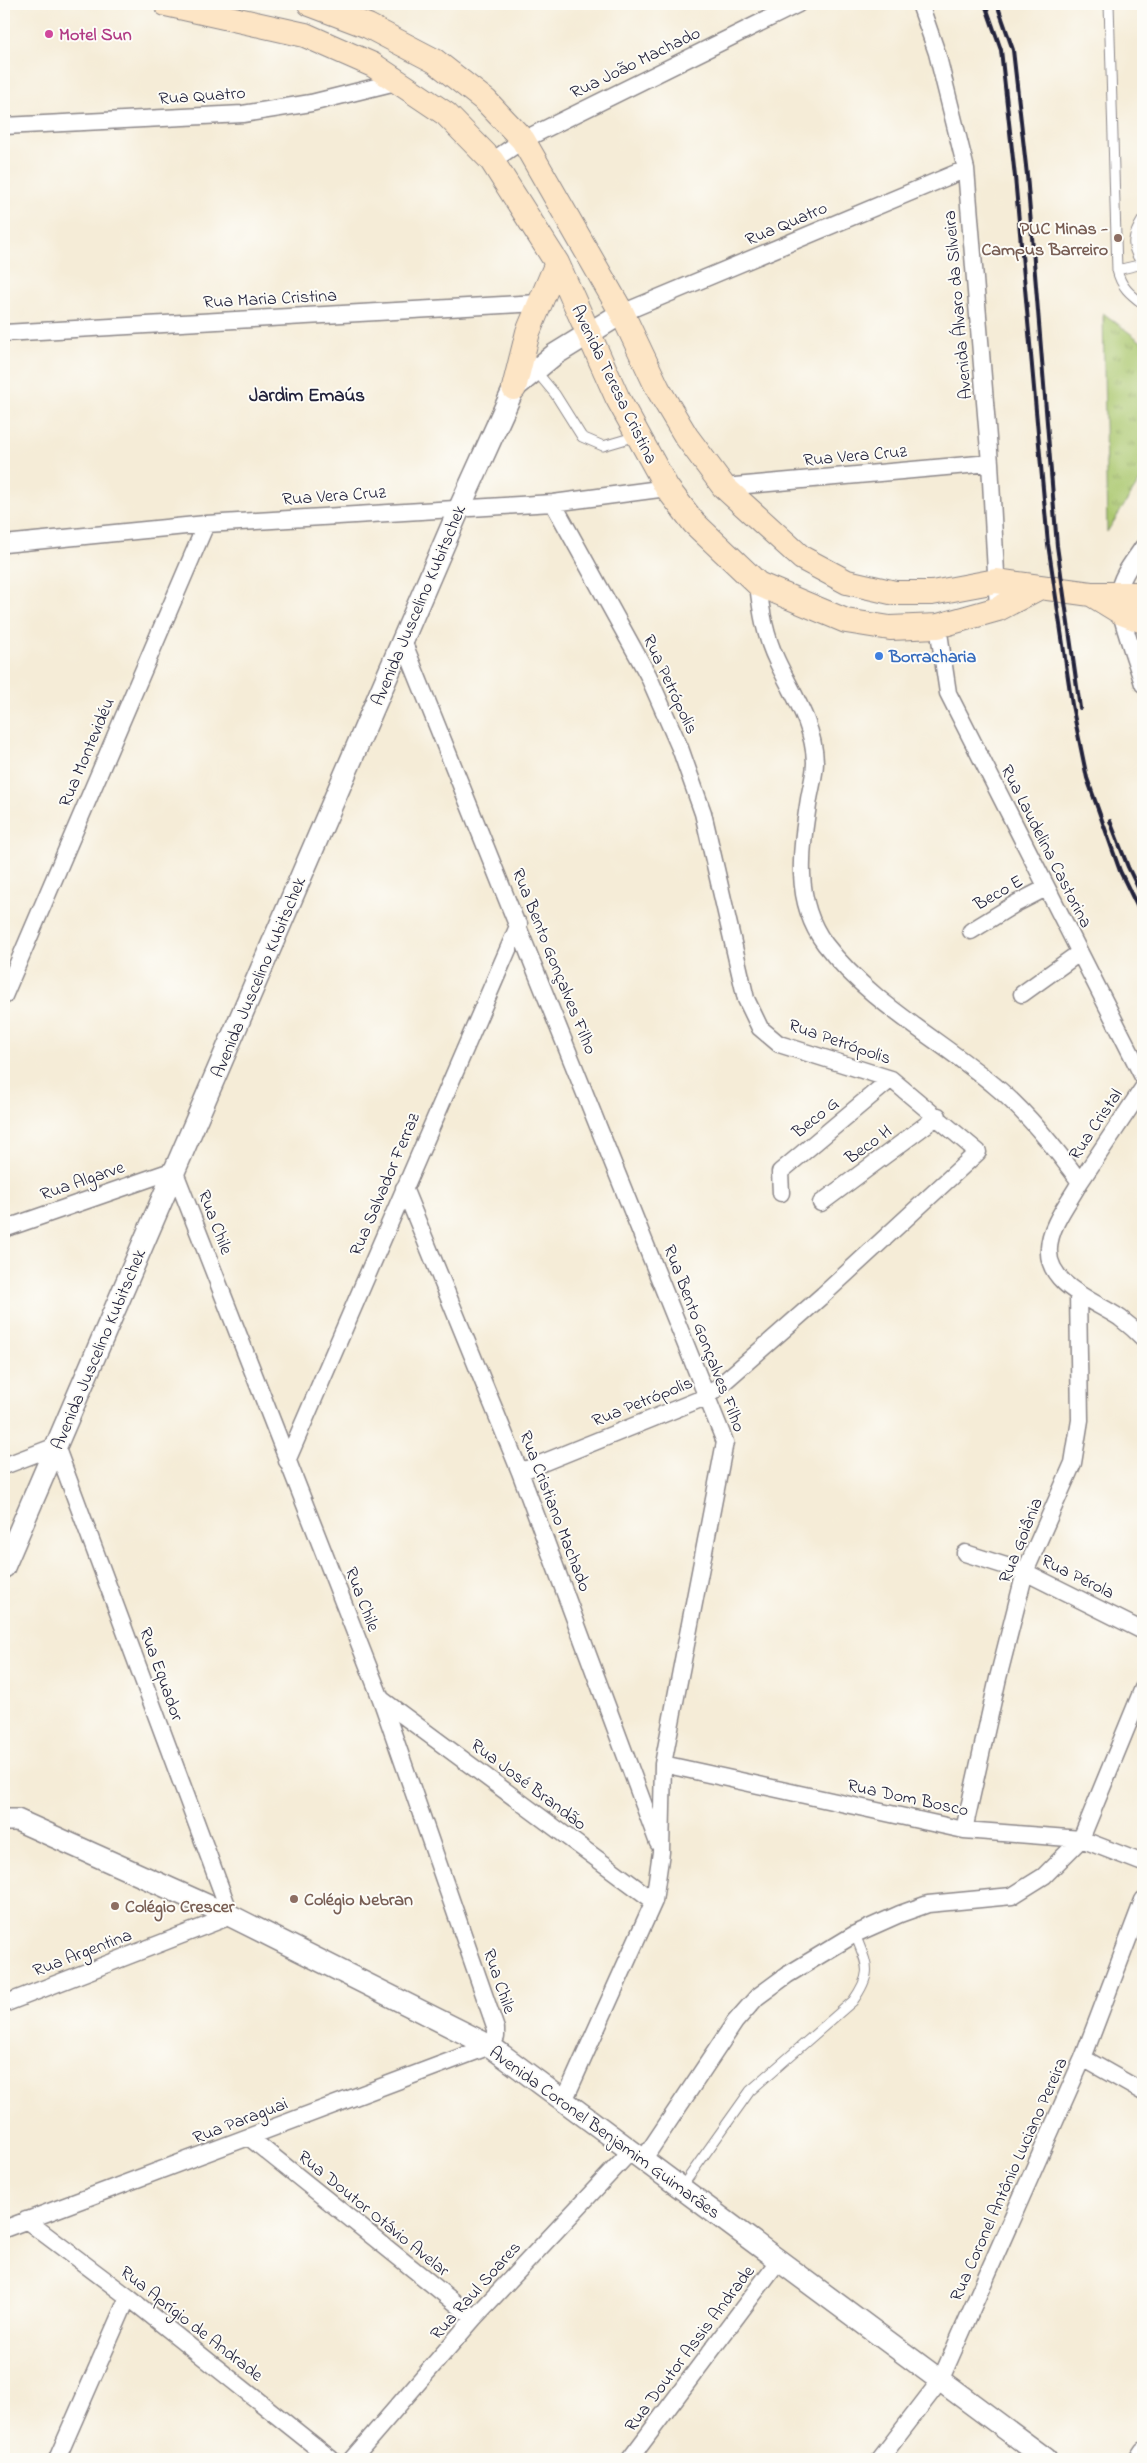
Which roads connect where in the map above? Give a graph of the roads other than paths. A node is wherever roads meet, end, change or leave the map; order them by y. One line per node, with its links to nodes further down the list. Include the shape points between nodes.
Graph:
1 (166, 4): 6 (main road, Avenida Teresa Cristina, via 305,35 374,65)
2 (798, 4): 8 (street, Rua João Machado)
3 (920, 4): 10 (street, Avenida Álvaro da Silveira, via 937,53)
4 (1109, 4): 14 (lane)
5 (326, 6): 8 (main road, Avenida Teresa Cristina, via 434,61 486,101)
6 (400, 81): 7 (street, Rua Quatro, via 311,103 243,114); 9 (main road, Avenida Teresa Cristina, via 446,114)
7 (4, 126)
8 (523, 140): 9 (street, Rua João Machado); 17 (main road, Avenida Teresa Cristina)
9 (492, 161): 12 (main road, Avenida Teresa Cristina)
10 (966, 169): 17 (street, Rua Quatro); 23 (street, Avenida Álvaro da Silveira)
11 (1143, 218): 13 (lane, via 1134,233 1133,245)
12 (557, 263): 15 (main road); 18 (main road, Avenida Teresa Cristina)
13 (1142, 264): 14 (lane)
14 (1117, 270): 16 (lane, via 1125,290)
15 (539, 303): 19 (street, Rua Maria Cristina); 21 (main road)
16 (1143, 304)
17 (622, 314): 18 (street); 24 (main road, Avenida Teresa Cristina, via 658,389 686,436)
18 (588, 332): 20 (street); 22 (main road, Avenida Teresa Cristina)
19 (4, 333)
20 (535, 370): 21 (street); 22 (lane, via 555,394 582,437 603,446)
21 (514, 388): 27 (street, Avenida Juscelino Kubitschek)
22 (638, 436): 25 (main road, Avenida Teresa Cristina)
23 (990, 463): 24 (street, Rua Vera Cruz); 31 (street, Avenida Álvaro da Silveira)
24 (724, 487): 31 (main road, Avenida Teresa Cristina, via 802,558 847,582 896,593 932,593)
25 (667, 488): 26 (street, Rua Vera Cruz); 32 (main road, Avenida Teresa Cristina, via 694,523)
26 (553, 503): 27 (street, Rua Vera Cruz); 47 (street, Rua Petrópolis, via 648,675 680,748 703,813 746,1000 760,1028 779,1044)
27 (460, 507): 28 (street, Rua Vera Cruz); 38 (street, Avenida Juscelino Kubitschek)
28 (206, 524): 29 (street, Rua Vera Cruz); 45 (street, Rua Montevidéu)
29 (4, 544)
30 (1143, 547): 36 (street, via 1125,573)
31 (996, 581): 33 (main road, Avenida Teresa Cristina); 35 (street, Avenida Álvaro da Silveira)
32 (758, 584): 37 (main road, Avenida Teresa Cristina, via 846,621 890,628); 51 (street, via 763,623 776,659 808,720 815,762 803,833 801,881 808,914 824,943 857,981 997,1087 1054,1148)
33 (1040, 587): 35 (main road, Avenida Teresa Cristina); 36 (main road, via 1091,594)
34 (1143, 594): 36 (main road)
35 (998, 609): 37 (main road, Avenida Teresa Cristina)
36 (1128, 609): 39 (street)
37 (938, 626): 40 (street, Rua Laudelina Castorina, via 948,693)
38 (404, 641): 41 (street, Rua Bento Gonçalves Filho); 50 (street, Avenida Juscelino Kubitschek)
39 (1143, 684)
40 (1046, 888): 42 (street, Beco E); 43 (street, Rua Laudelina Castorina)
41 (519, 924): 52 (street, Rua Salvador Ferraz); 58 (street, Rua Bento Gonçalves Filho)
42 (971, 932)
43 (1079, 953): 44 (street); 46 (street, Rua Laudelina Castorina)
44 (1022, 994)
45 (4, 996)
46 (1143, 1077)
47 (891, 1079): 49 (street, Rua Petrópolis); 53 (street, Beco G, via 780,1172)
48 (1143, 1088): 51 (street, Rua Cristal)
49 (938, 1116): 54 (street, Beco H); 58 (street, Rua Petrópolis, via 978,1152 823,1296)
50 (174, 1170): 55 (street, Rua Algarve); 59 (street, Avenida Juscelino Kubitschek); 60 (street, Rua Chile)
51 (1080, 1182): 56 (street, Rua Cristal, via 1053,1232 1049,1249 1050,1264 1060,1278)
52 (404, 1188): 60 (street, Rua Salvador Ferraz); 62 (street, Rua Cristiano Machado)
53 (782, 1193)
54 (821, 1203)
55 (4, 1229)
56 (1078, 1293): 57 (street, Rua Cristal, via 1120,1318); 65 (street, Rua Goiânia, via 1080,1420 1073,1463)
57 (1143, 1338)
58 (708, 1396): 62 (street, Rua Petrópolis); 69 (street, Rua Bento Gonçalves Filho, via 726,1442)
59 (56, 1446): 61 (street); 64 (street, Avenida Juscelino Kubitschek); 77 (street, Rua Equador)
60 (287, 1461): 68 (street, Rua Chile)
61 (4, 1466)
62 (520, 1472): 73 (street, Rua Cristiano Machado)
63 (965, 1553): 65 (street, Rua Pérola)
64 (4, 1567)
65 (1025, 1572): 66 (street, Rua Pérola); 71 (street, Rua Goiânia)
66 (1143, 1631)
67 (1143, 1688): 72 (street)
68 (381, 1699): 76 (street, Rua José Brandão); 80 (street, Rua Chile, via 496,2029 496,2037)
69 (663, 1764): 71 (street, Rua Dom Bosco); 73 (street, Rua Bento Gonçalves Filho)
70 (8, 1815): 77 (street, Avenida Coronel Benjamim Guimarães)
71 (964, 1830): 72 (street, Rua Dom Bosco)
72 (1081, 1839): 74 (street, Rua Dom Bosco); 78 (street, Rua Raul Soares, via 1044,1876 1012,1896 928,1904)
73 (661, 1852): 76 (street, Rua Bento Gonçalves Filho)
74 (1143, 1863)
75 (1143, 1900): 81 (street, Rua Coronel Antônio Luciano Pereira)
76 (654, 1901): 83 (street, Rua Bento Gonçalves Filho)
77 (231, 1916): 79 (street, Rua Argentina); 80 (street, Avenida Coronel Benjamim Guimarães)
78 (856, 1934): 85 (street, Rua Raul Soares, via 787,1975 758,1997); 86 (lane, via 868,1968 866,1983 853,2001 750,2091)
79 (4, 2004)
80 (490, 2046): 83 (street, Avenida Coronel Benjamim Guimarães); 84 (street, Rua Paraguai)
81 (1084, 2058): 82 (street); 92 (street, Rua Coronel Antônio Luciano Pereira)
82 (1143, 2092)
83 (564, 2101): 85 (street, Avenida Coronel Benjamim Guimarães)
84 (250, 2138): 87 (street, Rua Paraguai); 91 (street, Rua Doutor Otávio Avelar)
85 (637, 2156): 86 (street, Avenida Coronel Benjamim Guimarães); 91 (street, Rua Raul Soares)
86 (681, 2188): 89 (street, Avenida Coronel Benjamim Guimarães)
87 (26, 2220): 88 (street, Rua Paraguai); 90 (street, Rua Aprígio de Andrade)
88 (4, 2229)
89 (779, 2260): 92 (street, Avenida Coronel Benjamim Guimarães); 97 (street, Rua Doutor Assis Andrade)
90 (128, 2297): 94 (street); 95 (street, Rua Aprígio de Andrade)
91 (474, 2318): 96 (street, Rua Raul Soares)
92 (940, 2381): 98 (street, Rua Coronel Antônio Luciano Pereira); 99 (street, Avenida Coronel Benjamim Guimarães)
93 (1143, 2450): 100 (street)
94 (57, 2459)
95 (331, 2459)
96 (352, 2459)
97 (630, 2459)
98 (880, 2459)
99 (1046, 2459)
100 (1137, 2459)

